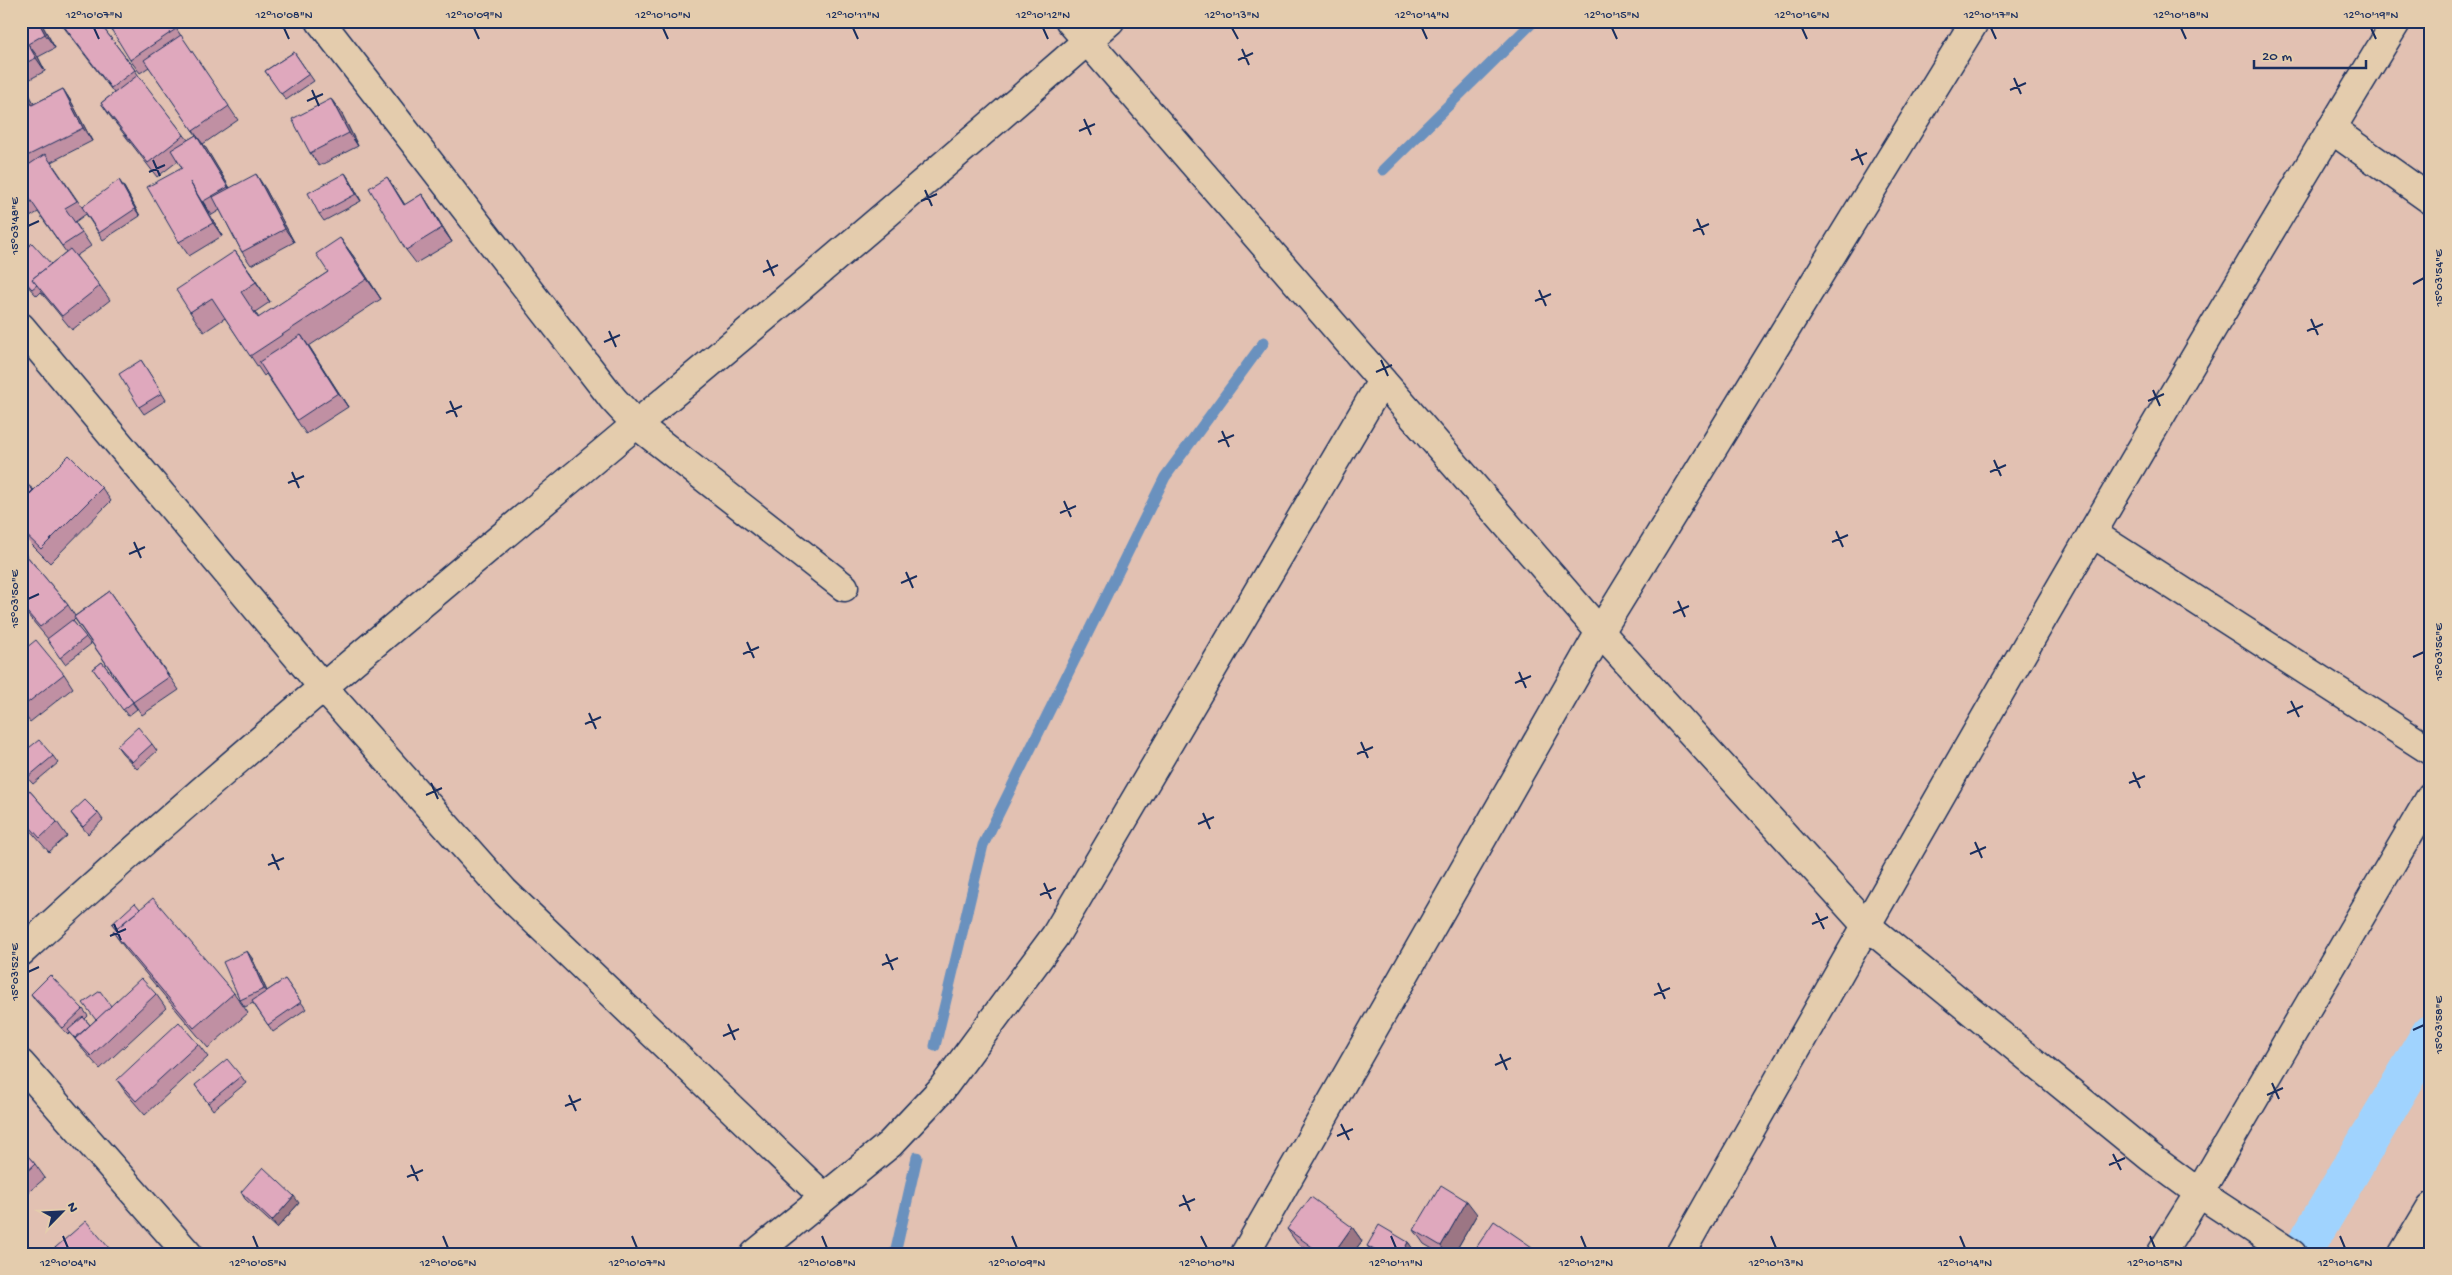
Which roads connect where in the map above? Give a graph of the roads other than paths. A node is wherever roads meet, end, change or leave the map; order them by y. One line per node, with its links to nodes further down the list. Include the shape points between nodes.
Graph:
1 (320, 21): 10 (street, via 613,399)
2 (1110, 21): 5 (street)
3 (1975, 21): 13 (street)
4 (2397, 21): 6 (street)
5 (1079, 31): 9 (street); 10 (street)
6 (2331, 129): 7 (street); 11 (street)
7 (2431, 200)
8 (21, 327): 14 (street)
9 (1382, 381): 13 (street); 21 (street, via 1055,936 941,1090 890,1144)
10 (637, 424): 12 (street); 14 (street)
11 (2092, 533): 15 (street); 17 (street)
12 (844, 587)
13 (1600, 632): 17 (street); 25 (street)
14 (322, 686): 18 (street, via 110,870); 21 (street, via 504,891)
15 (2431, 751)
16 (2431, 796): 20 (street)
17 (1866, 925): 20 (street, via 2150,1157); 26 (street)
18 (21, 952)
19 (21, 1064): 23 (street)
20 (2199, 1193): 27 (street); 28 (street)
21 (824, 1197): 24 (street)
22 (2431, 1207): 29 (street)
23 (188, 1254)
24 (755, 1254)
25 (1245, 1254)
26 (1680, 1254)
27 (2161, 1254)
28 (2292, 1254)
29 (2403, 1254)

